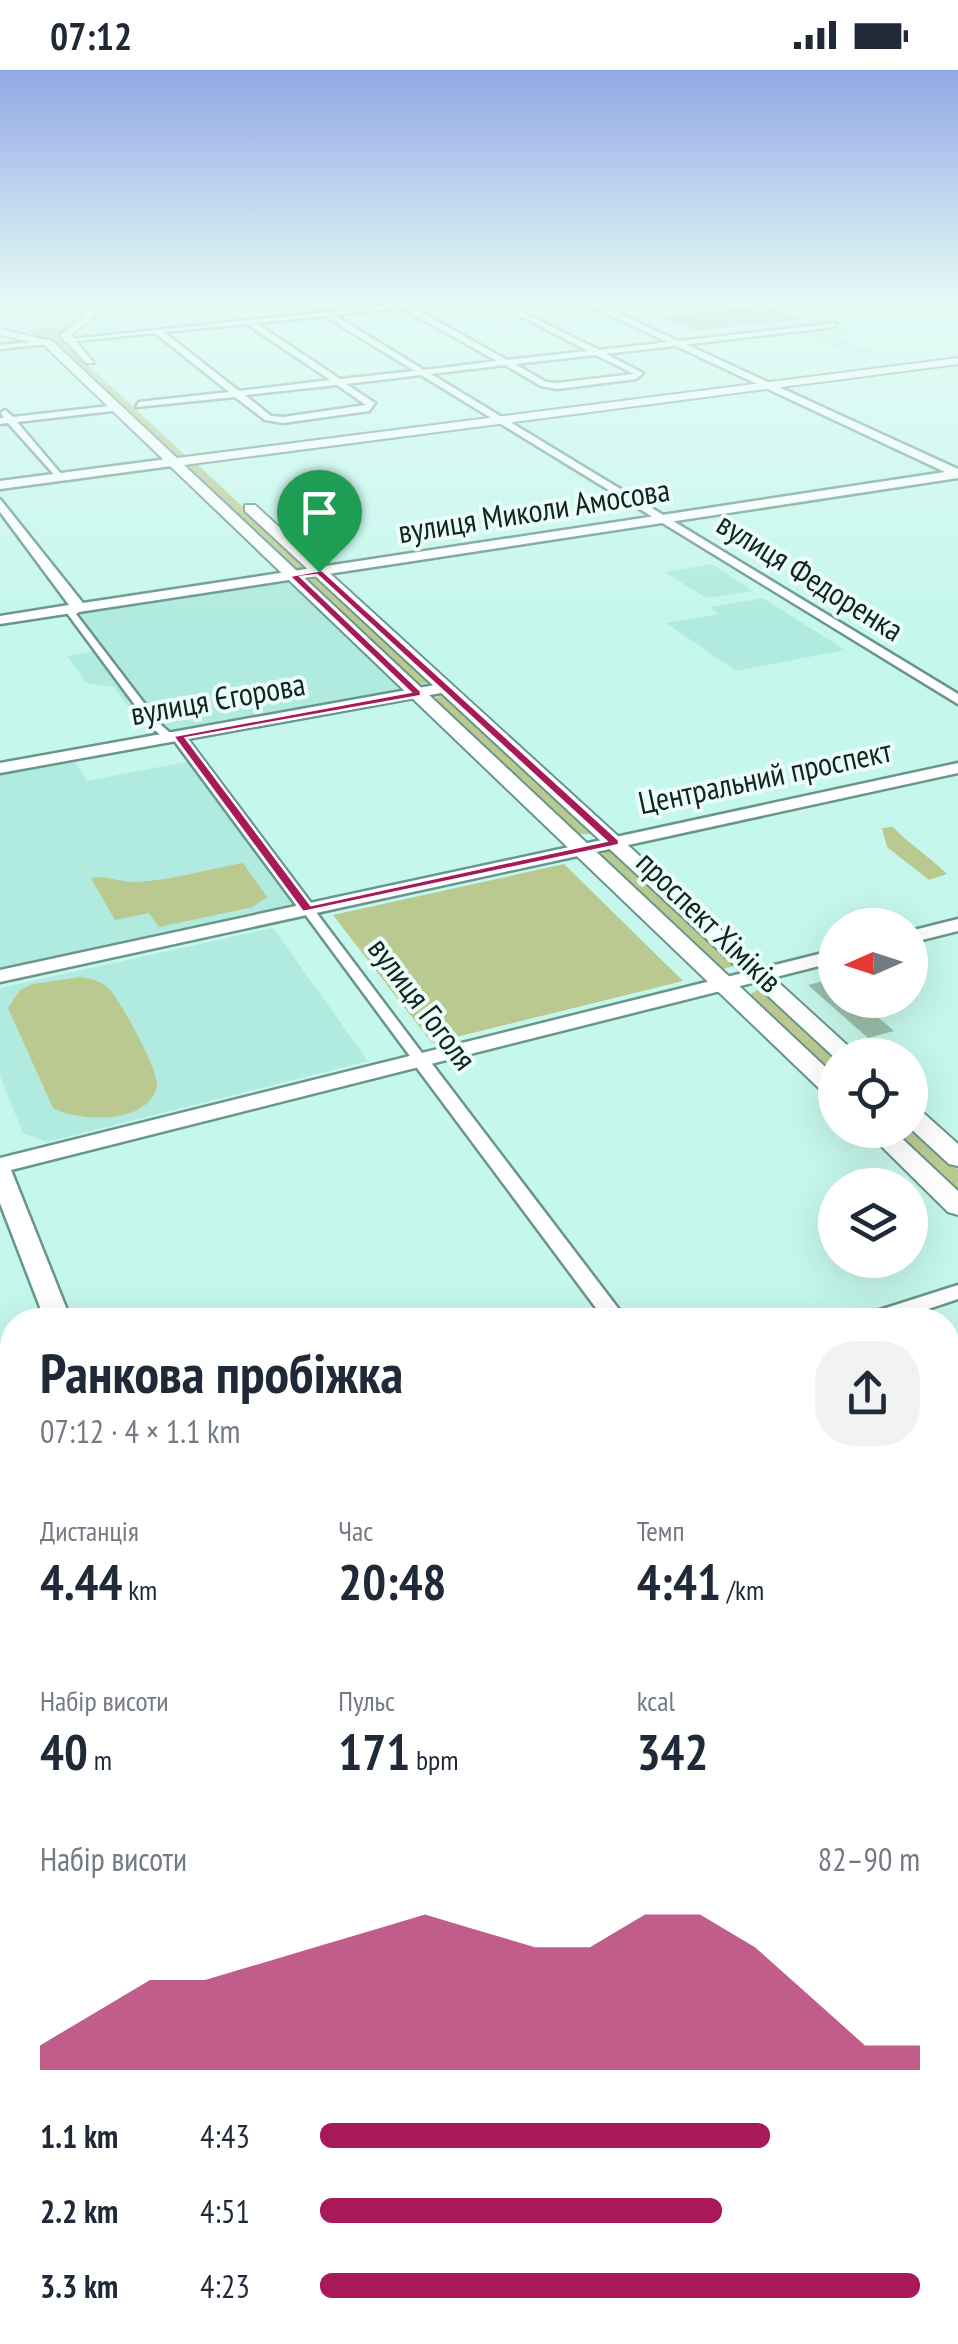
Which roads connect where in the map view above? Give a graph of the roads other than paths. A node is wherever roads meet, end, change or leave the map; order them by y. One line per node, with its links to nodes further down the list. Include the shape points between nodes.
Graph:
1 (139, 406): 9 (main road)
2 (253, 406): 3 (street, via 283,420)
3 (371, 406)
4 (480, 406): 10 (street, вулиця Федоренка)
5 (611, 406): 10 (main road)
6 (811, 406): 14 (street)
7 (0, 408): 11 (street)
8 (118, 408): 11 (street); 12 (main road, проспект Хіміків)
9 (152, 418)
10 (503, 420): 13 (main road); 18 (street, вулиця Федоренка)
11 (6, 421): 15 (street)
12 (178, 453): 13 (main road); 15 (street); 20 (main road, проспект Хіміків)
13 (196, 459): 19 (main road, проспект Хіміків)
14 (958, 474): 18 (street, вулиця Миколи Амосова)
15 (60, 477): 16 (street)
16 (0, 485)
17 (0, 503): 21 (street, вулиця Гоголя)
18 (664, 519): 19 (street, вулиця Миколи Амосова); 25 (street, вулиця Федоренка)
19 (319, 572): 20 (street, вулиця Миколи Амосова); 23 (main road, проспект Хіміків)
20 (294, 576): 21 (street, вулиця Миколи Амосова); 24 (main road, проспект Хіміків)
21 (79, 608): 22 (street, вулиця Миколи Амосова); 26 (street, вулиця Гоголя, via 70,613 156,726)
22 (0, 620)
23 (446, 688): 24 (street, вулиця Єгорова); 29 (main road, проспект Хіміків)
24 (418, 694): 26 (street, вулиця Єгорова); 30 (main road, проспект Хіміків)
25 (958, 700)
26 (178, 736): 27 (street, вулиця Єгорова); 31 (street, вулиця Гоголя)
27 (0, 768)
28 (958, 768): 29 (street, Центральний проспект)
29 (615, 843): 30 (street, Центральний проспект); 35 (main road, проспект Хіміків)
30 (582, 850): 31 (street, Центральний проспект); 37 (main road, проспект Хіміків)
31 (308, 910): 36 (street, Центральний проспект); 39 (street, вулиця Гоголя)
32 (958, 925): 33 (street)
33 (928, 932)
34 (818, 960): 35 (street)
35 (759, 975): 37 (street); 38 (main road, проспект Хіміків)
36 (0, 976)
37 (724, 984): 39 (street); 40 (main road, проспект Хіміків)
38 (828, 1038)
39 (420, 1060): 44 (street); 48 (street, вулиця Гоголя)
40 (818, 1074)
41 (928, 1130): 43 (main road)
42 (897, 1148): 45 (main road)
43 (958, 1158)
44 (0, 1168): 47 (street)
45 (958, 1206)
46 (958, 1292): 49 (street)
47 (53, 1308)
48 (607, 1308)
49 (909, 1308)

